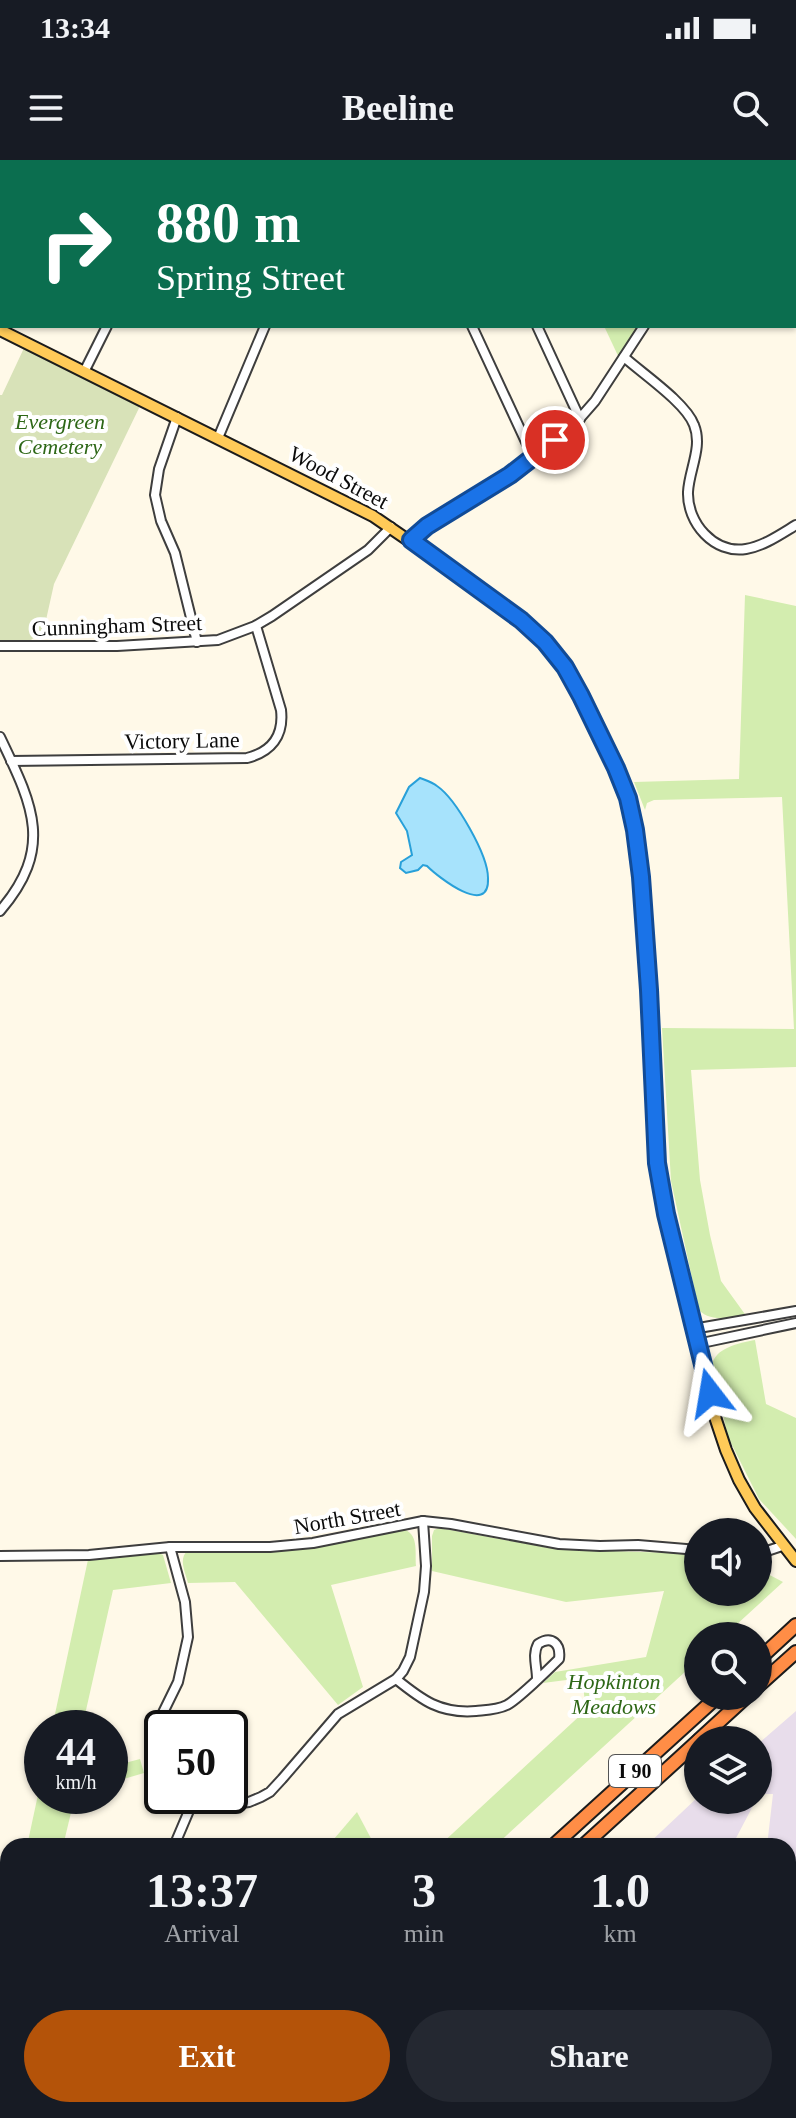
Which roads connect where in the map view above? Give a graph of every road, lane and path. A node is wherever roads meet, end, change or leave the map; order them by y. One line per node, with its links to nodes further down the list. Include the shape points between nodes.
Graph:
1 (106, 328): 8 (street)
2 (264, 328): 11 (street)
3 (473, 328): 12 (street)
4 (538, 328): 10 (street)
5 (643, 328): 7 (street)
6 (0, 330): 8 (main road, Wood Street)
7 (624, 357): 10 (street); 13 (street, via 693,421 697,442 688,500 700,530 717,543 743,549)
8 (84, 372): 9 (main road, Wood Street)
9 (177, 417): 11 (main road, Wood Street); 17 (street, via 155,495)
10 (580, 419): 12 (street)
11 (218, 438): 14 (main road, Wood Street)
12 (533, 457): 15 (street)
13 (796, 525)
14 (391, 527): 15 (main road, Wood Street); 16 (street, Cunningham Street, via 368,550)
15 (411, 540): 24 (main road, Wood Street, via 545,642 581,696 628,798 641,877 657,1163)
16 (256, 626): 17 (street, Cunningham Street); 20 (street, Victory Lane, via 282,720 264,752 247,758)
17 (197, 642): 18 (street, Cunningham Street)
18 (0, 646)
19 (0, 737): 20 (street)
20 (11, 761): 21 (street, via 30,803 34,830 22,878)
21 (0, 911)
22 (796, 1311): 24 (street)
23 (796, 1323): 25 (street)
24 (693, 1329): 25 (main road, Wood Street)
25 (697, 1344): 27 (main road, Wood Street, via 732,1465)
26 (423, 1521): 28 (street, North Street, via 313,1543); 29 (street, North Street, via 559,1544); 37 (street, via 424,1592 410,1657)
27 (782, 1546): 30 (street); 32 (main road, Wood Street)
28 (170, 1547): 31 (street, North Street); 39 (street, via 188,1637 178,1682)
29 (684, 1549)
30 (772, 1549)
31 (0, 1556)
32 (796, 1561)
33 (796, 1625): 34 (highway)
34 (772, 1647)
35 (796, 1652): 36 (highway)
36 (772, 1673)
37 (396, 1679): 38 (street, via 423,1700 460,1712 510,1704); 44 (street, via 338,1714 270,1792)
38 (537, 1679): 38 (street, via 559,1659 560,1649 549,1640 538,1644 534,1656)
39 (164, 1710)
40 (703, 1710): 47 (highway, I 90)
41 (731, 1710): 42 (highway, I 90)
42 (714, 1726)
43 (684, 1753): 48 (highway, I 90)
44 (248, 1802)
45 (188, 1814): 46 (street)
46 (177, 1838)
47 (562, 1838)
48 (592, 1838)

